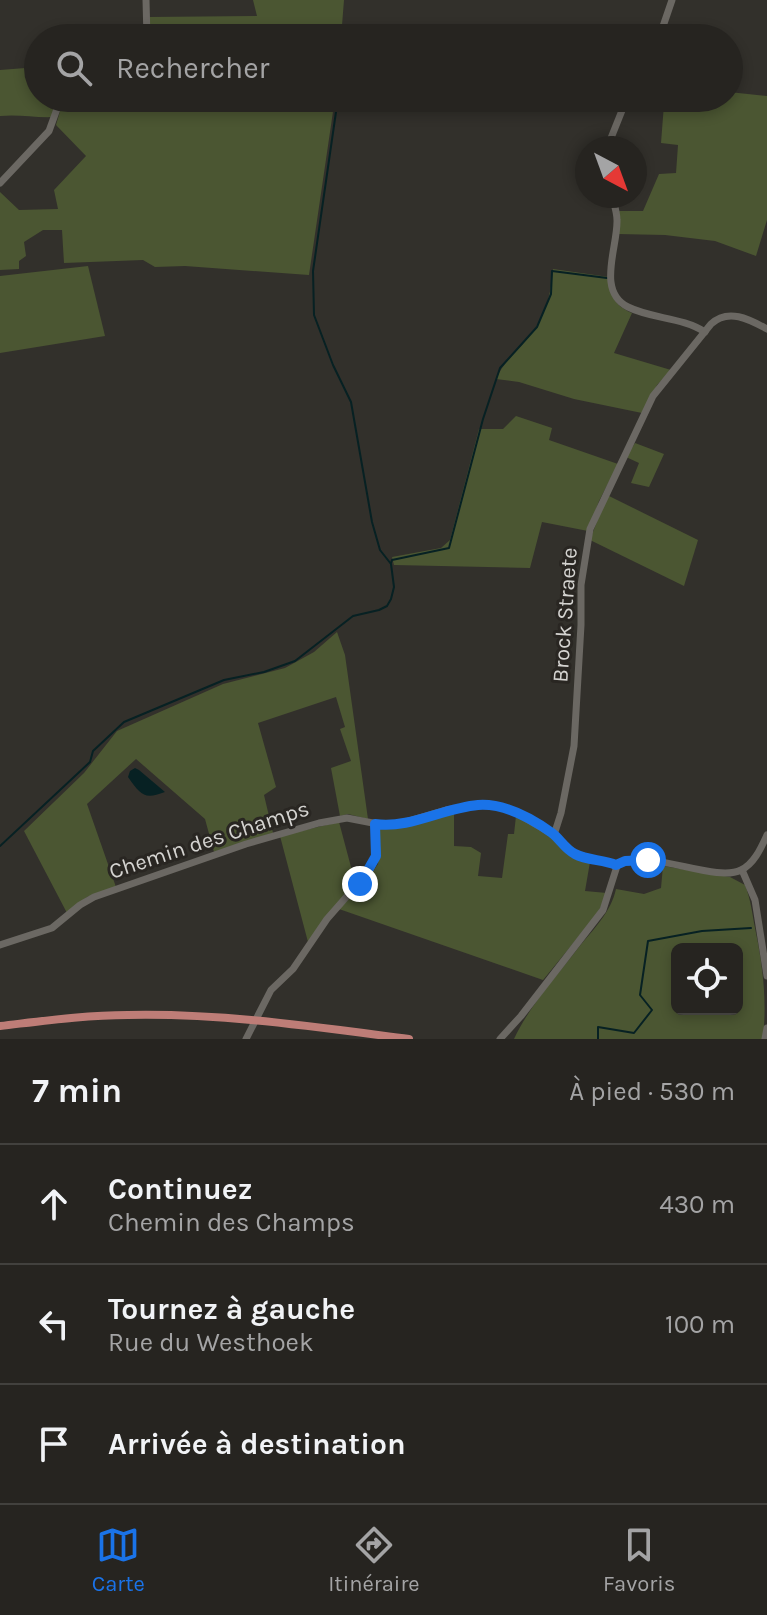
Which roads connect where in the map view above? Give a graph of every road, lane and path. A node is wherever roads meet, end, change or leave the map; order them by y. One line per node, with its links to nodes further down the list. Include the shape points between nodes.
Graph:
1 (146, 0): 3 (street)
2 (672, 0): 4 (street)
3 (147, 24)
4 (664, 24)
5 (56, 112): 8 (street, via 49,131)
6 (621, 112): 7 (street)
7 (612, 136)
8 (0, 183)
9 (614, 208): 11 (street, via 615,296 632,309)
10 (767, 329): 11 (street, via 727,316 716,319)
11 (705, 332): 13 (street, Brock Straete, via 653,396 592,525 581,589 574,746)
12 (375, 824): 13 (street, Chemin des Champs, via 491,805 513,811); 18 (street, Chemin des Champs, via 347,818 280,833 90,899 52,928); 21 (street, via 377,853 370,870 271,990)
13 (554, 835): 15 (street, Chemin des Champs, via 575,854)
14 (767, 835): 16 (street)
15 (616, 865): 16 (street, Chemin des Champs, via 643,860 721,872); 20 (street, via 605,907)
16 (742, 870): 17 (street)
17 (764, 937): 19 (street)
18 (0, 945)
19 (767, 976)
20 (521, 1016): 27 (street); 28 (street)
21 (254, 1021): 22 (main road, via 119,1015); 24 (main road); 25 (street)
22 (0, 1026)
23 (767, 1028): 29 (street)
24 (398, 1038): 26 (main road)
25 (246, 1039)
26 (409, 1039)
27 (500, 1039)
28 (510, 1039)
29 (765, 1039)

